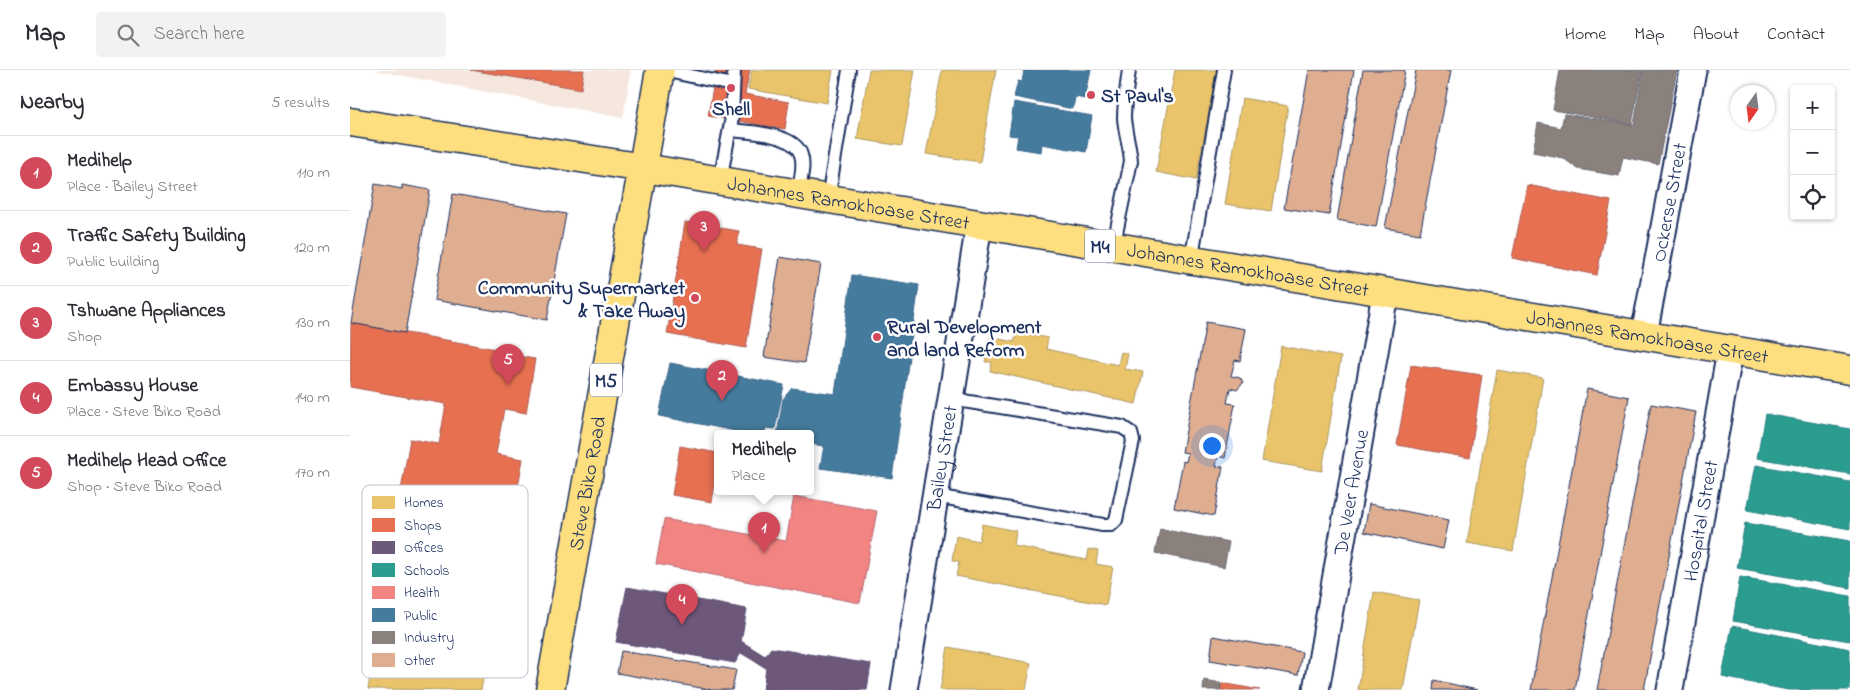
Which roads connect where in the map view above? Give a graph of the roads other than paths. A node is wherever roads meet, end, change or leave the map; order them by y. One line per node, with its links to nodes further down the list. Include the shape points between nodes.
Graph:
1 (661, 70): 7 (lane); 10 (main road, Steve Biko Road / M5)
2 (734, 70): 7 (lane)
3 (849, 70): 13 (lane)
4 (1129, 70): 15 (lane, via 1124,116 1131,162)
5 (1224, 70): 16 (lane)
6 (1693, 70): 18 (street, Ockerse Street)
7 (733, 85): 9 (lane)
8 (350, 122): 10 (main road, Johannes Ramokhoase Street / M4)
9 (730, 130): 11 (lane); 12 (lane, via 785,139 799,149 802,166)
10 (644, 168): 11 (main road, Johannes Ramokhoase Street / M4); 23 (main road, Steve Biko Road / M5)
11 (720, 181): 12 (main road, Johannes Ramokhoase Street / M4)
12 (798, 194): 13 (main road, Johannes Ramokhoase Street / M4)
13 (828, 199): 14 (main road, Johannes Ramokhoase Street / M4)
14 (979, 225): 15 (main road, Johannes Ramokhoase Street / M4); 21 (street, Bailey Street)
15 (1113, 248): 16 (main road, Johannes Ramokhoase Street / M4)
16 (1191, 261): 17 (main road, Johannes Ramokhoase Street / M4)
17 (1385, 294): 18 (main road, Johannes Ramokhoase Street / M4); 25 (street, De Veer Avenue)
18 (1644, 335): 19 (main road, Johannes Ramokhoase Street / M4)
19 (1730, 351): 20 (main road, Johannes Ramokhoase Street / M4); 26 (street, Hospital Street)
20 (1850, 370)
21 (951, 399): 22 (street, Bailey Street); 22 (lane, via 1122,427 1131,433 1134,440 1116,520 1111,525)
22 (936, 496): 24 (street, Bailey Street)
23 (550, 690)
24 (904, 690)
25 (1316, 690)
26 (1670, 690)

